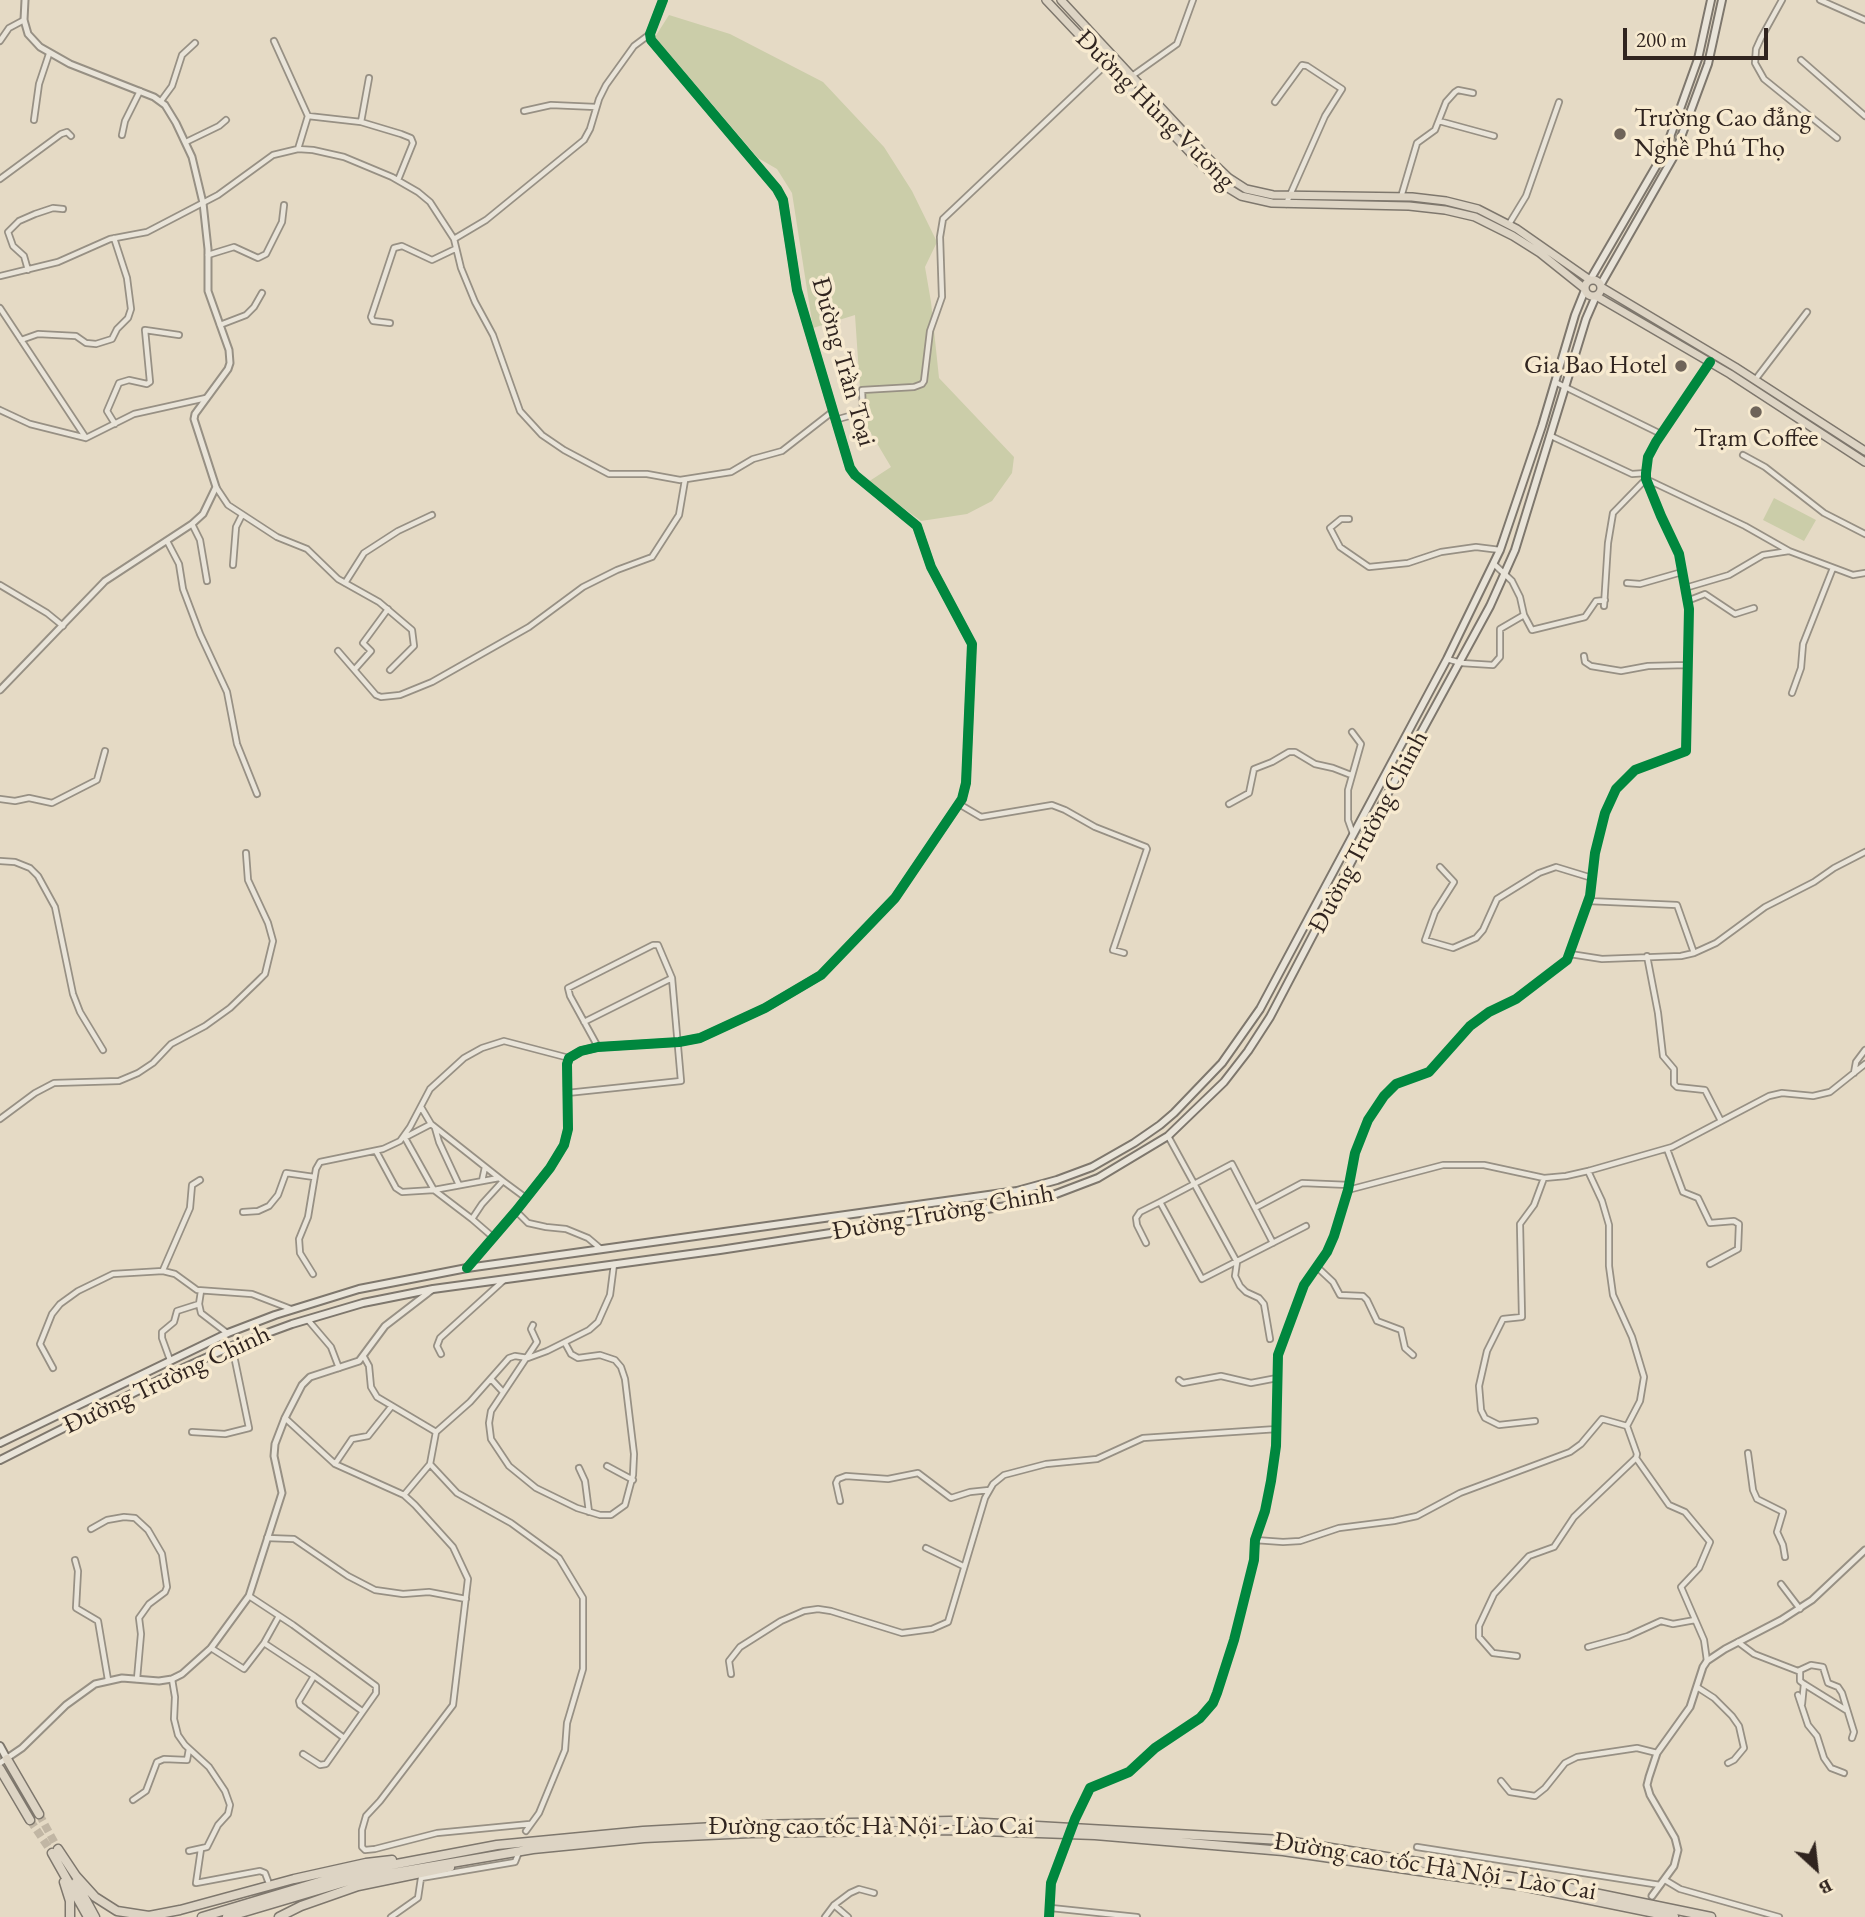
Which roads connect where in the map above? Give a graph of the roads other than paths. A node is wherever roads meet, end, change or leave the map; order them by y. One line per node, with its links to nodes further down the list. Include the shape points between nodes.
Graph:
1 (25, 0): 10 (street)
2 (663, 0): 12 (street)
3 (1046, 0): 19 (highway, Đường Hùng Vương)
4 (1061, 0): 17 (highway, Đường Hùng Vương)
5 (1193, 0): 20 (street, via 1177,44)
6 (1711, 0): 56 (main road, via 1698,59 1665,151)
7 (1722, 0): 57 (main road, via 1708,64 1674,156)
8 (1782, 0): 38 (street, via 1756,49 1755,63 1764,79)
9 (1820, 0): 11 (street)
10 (24, 20): 13 (street, via 9,28); 16 (street, via 33,41)
11 (1865, 20)
12 (650, 34): 27 (street, via 626,56); 73 (street, Đường Trần Toại, via 780,194 797,290)
13 (0, 41)
14 (274, 41): 29 (street)
15 (195, 43): 24 (street, via 182,55 172,86)
16 (50, 54): 22 (street); 31 (street, via 39,83)
17 (1114, 57): 19 (street); 20 (highway, Đường Hùng Vương)
18 (1801, 60): 30 (street)
19 (1107, 64): 46 (highway, Đường Hùng Vương, via 1223,185 1251,200); 74 (street, via 943,219 942,297 930,331 922,384 862,390 863,412)
20 (1132, 76): 43 (highway, Đường Hùng Vương, via 1237,184 1258,193)
21 (369, 78): 34 (street)
22 (140, 91): 24 (street); 35 (street)
23 (1473, 93): 33 (street, via 1455,92)
24 (161, 101): 39 (street)
25 (1275, 102): 43 (street, via 1302,65 1342,89)
26 (1559, 102): 49 (street, via 1526,196)
27 (596, 107): 28 (street, via 551,105); 51 (street, via 584,139 486,220)
28 (524, 111)
29 (308, 116): 34 (street); 40 (street)
30 (1865, 116)
31 (34, 120)
32 (226, 120): 39 (street)
33 (1439, 121): 37 (street); 44 (street, via 1436,130 1417,144)
34 (361, 122): 42 (street, via 412,139)
35 (122, 135)
36 (71, 136): 41 (street, via 68,132 57,136)
37 (1494, 136)
38 (1837, 138)
39 (186, 142): 45 (street)
40 (298, 149): 42 (street, via 344,157); 45 (street, via 266,158)
41 (0, 179)
42 (398, 180): 51 (street, via 430,202)
43 (1290, 195): 44 (highway, Đường Hùng Vương); 46 (street)
44 (1401, 197): 49 (highway, Đường Hùng Vương, via 1478,209)
45 (203, 203): 50 (street, via 147,232); 53 (street)
46 (1286, 204): 58 (highway, Đường Hùng Vương, via 1409,206 1475,217 1540,253)
47 (284, 205): 53 (street, via 282,222 266,254 258,258 234,247)
48 (63, 209): 54 (street, via 35,214 8,232)
49 (1509, 225): 56 (highway, Đường Hùng Vương)
50 (114, 239): 54 (street); 66 (street, via 131,309 111,341 88,343 76,337 38,334)
51 (454, 239): 52 (street)
52 (455, 249): 63 (street, via 432,260 402,246 394,248 371,317); 83 (street, via 526,420 565,450 609,474)
53 (208, 255): 64 (street, via 208,291)
54 (28, 270): 55 (street)
55 (0, 276)
56 (1590, 281): 57 (highway); 58 (highway)
57 (1601, 286): 60 (highway); 68 (highway)
58 (1585, 290): 60 (highway); 69 (main road, Đường Trường Chinh)
59 (262, 293): 64 (street, via 246,315)
60 (1596, 296): 67 (highway); 70 (main road, Đường Trường Chinh)
61 (0, 308): 66 (street)
62 (1807, 312): 68 (street)
63 (390, 323)
64 (220, 325): 71 (street, via 230,362)
65 (179, 335): 75 (street, via 145,330 150,382 119,383 107,411)
66 (21, 340): 78 (street)
67 (1710, 362): 76 (street); 81 (highway)
68 (1755, 380): 79 (highway)
69 (1555, 382): 70 (street); 91 (main road, Đường Trường Chinh)
70 (1566, 387): 76 (street); 77 (main road, Đường Trường Chinh)
71 (209, 398): 75 (street, via 134,414); 84 (street, via 195,414 194,423)
72 (0, 410): 78 (street, via 30,424)
73 (832, 412): 74 (street, Đường Trần Toại); 83 (street, via 782,451 753,459 731,472)
74 (835, 419): 123 (street, Đường Trần Toại, via 855,475 917,526 931,567 972,644 967,783)
75 (115, 425): 78 (street)
76 (1661, 435): 82 (street, via 1648,457)
77 (1552, 436): 82 (street, via 1632,474); 98 (main road, Đường Trường Chinh)
78 (86, 438)
79 (1865, 450)
80 (1743, 455): 89 (street, via 1824,513)
81 (1865, 462)
82 (1646, 476): 92 (street); 96 (street, via 1679,554); 107 (street, via 1613,513 1604,603 1596,601 1585,617 1536,630)
83 (685, 480): 114 (street, via 680,515 652,557 583,587 519,633 400,695 376,695)
84 (216, 487): 85 (street, via 225,503); 88 (street, via 203,514)
85 (242, 515): 93 (street, via 235,529); 100 (street, via 307,550)
86 (432, 515): 100 (street, via 364,553)
87 (1349, 519): 91 (street, via 1330,528 1340,547 1369,567 1476,547)
88 (192, 524): 90 (street); 99 (street, via 200,540)
89 (1865, 534)
90 (167, 541): 108 (street, via 105,581); 121 (street, via 200,634 227,692 237,744)
91 (1500, 550): 94 (main road, Đường Trường Chinh)
92 (1789, 551): 95 (street); 103 (street, via 1763,555 1729,575)
93 (233, 565)
94 (1495, 565): 98 (street); 111 (main road, Đường Trường Chinh)
95 (1833, 568): 97 (street, via 1857,576); 117 (street, via 1803,644 1801,668)
96 (1682, 572): 101 (street, via 1640,584); 103 (street)
97 (1865, 573)
98 (1506, 574): 107 (street, via 1520,597); 112 (main road, Đường Trường Chinh)
99 (207, 581)
100 (345, 583): 106 (street)
101 (1627, 583)
102 (0, 585): 108 (street)
103 (1685, 588): 104 (street)
104 (1687, 601): 105 (street, via 1705,594 1735,614); 113 (street)
105 (1754, 608)
106 (388, 609): 114 (street, via 363,643 371,652); 115 (street, via 412,630 415,641)
107 (1524, 615): 112 (street, via 1500,629 1497,663)
108 (63, 626): 116 (street)
109 (338, 651): 114 (street)
110 (1584, 656): 113 (street, via 1591,666 1620,671)
111 (1447, 659): 112 (street); 125 (main road, Đường Trường Chinh)
112 (1461, 663): 147 (main road, Đường Trường Chinh, via 1270,1017)
113 (1687, 665): 130 (street, via 1686,751 1632,772 1616,789 1605,813)
114 (355, 669)
115 (390, 670)
116 (0, 690)
117 (1791, 693)
118 (1352, 732): 120 (street, via 1361,747)
119 (105, 751): 122 (street, via 97,780 52,803)
120 (1351, 775): 124 (street, via 1289,752 1254,769 1249,793); 125 (street, via 1348,820)
121 (257, 794)
122 (0, 799)
123 (959, 804): 132 (street, via 981,817 1052,805 1146,847 1112,950); 138 (street, Đường Trần Toại, via 895,898 821,975 719,1031)
124 (1229, 804)
125 (1353, 834): 145 (main road, Đường Trường Chinh, via 1260,1009)
126 (1865, 852): 133 (street)
127 (246, 853): 149 (street, via 248,880 272,941 265,974 230,1008 171,1044 138,1073 119,1081 54,1083)
128 (0, 861): 140 (street, via 30,868 55,906 75,1002)
129 (1440, 867): 130 (street, via 1454,882 1425,940 1453,948 1476,938 1497,899 1539,873 1556,867)
130 (1592, 878): 131 (street)
131 (1588, 901): 133 (street, via 1677,905); 134 (street)
132 (1124, 953)
133 (1694, 953): 135 (street)
134 (1570, 954): 135 (street); 165 (street, via 1562,966 1470,1026 1429,1072 1390,1089 1363,1130)
135 (1647, 956): 150 (street, via 1663,1056 1673,1066 1674,1084 1705,1090)
136 (672, 978): 137 (street); 137 (street, via 660,947 653,945 574,984 568,992); 138 (street)
137 (584, 1022): 139 (street)
138 (679, 1042): 139 (street, Đường Trần Toại); 146 (street, via 678,1082)
139 (598, 1047): 142 (street, Đường Trần Toại)
140 (103, 1050)
141 (1865, 1050): 144 (street)
142 (569, 1058): 146 (street); 148 (street, via 497,1041 448,1071 430,1088)
143 (1865, 1064): 144 (street)
144 (1854, 1073): 150 (street, via 1830,1092 1812,1097 1776,1094)
145 (1198, 1090): 147 (main road); 167 (main road, Đường Trường Chinh, via 1160,1125 1108,1159)
146 (568, 1093): 168 (street, via 564,1145)
147 (1208, 1099): 152 (main road, Đường Trường Chinh)
148 (421, 1107): 151 (street); 153 (street)
149 (0, 1119)
150 (1721, 1121): 154 (street)
151 (433, 1126): 153 (street); 156 (street); 164 (street)
152 (1168, 1136): 163 (street); 170 (main road, Đường Trường Chinh, via 1098,1178)
153 (402, 1139): 155 (street); 166 (street)
154 (1667, 1149): 157 (street); 183 (street, via 1683,1192 1698,1198 1710,1223 1739,1224 1738,1250)
155 (376, 1150): 158 (street, via 324,1160); 166 (street, via 398,1191)
156 (485, 1167): 160 (street); 162 (street)
157 (1588, 1171): 159 (street); 216 (street, via 1609,1225 1613,1295 1644,1377 1640,1401)
158 (314, 1177): 173 (street, via 286,1173 269,1206); 187 (street, via 299,1245)
159 (1544, 1178): 165 (street, via 1484,1165 1444,1165); 215 (street, via 1534,1205 1520,1224 1522,1317 1503,1319 1487,1351 1479,1386 1485,1418 1499,1424)
160 (501, 1179): 162 (street); 168 (street); 174 (street)
161 (200, 1180): 186 (street, via 192,1185 190,1208)
162 (482, 1181): 164 (street)
163 (1196, 1183): 169 (street); 171 (street, via 1232,1164); 181 (street)
164 (459, 1185): 166 (street)
165 (1348, 1187): 171 (street, via 1302,1183); 184 (street, via 1334,1236)
166 (434, 1190): 174 (street)
167 (1012, 1192): 170 (main road); 179 (main road, Đường Trường Chinh)
168 (526, 1198): 172 (street)
169 (1160, 1202): 177 (street, via 1136,1218); 181 (street, via 1202,1279)
170 (1015, 1205): 182 (main road, Đường Trường Chinh)
171 (1255, 1208): 178 (street)
172 (516, 1211): 176 (street); 179 (street, via 528,1223 576,1232)
173 (243, 1212)
174 (472, 1219): 176 (street)
175 (1306, 1226): 178 (street)
176 (495, 1238): 185 (street)
177 (1146, 1243)
178 (1273, 1243): 181 (street)
179 (601, 1249): 180 (main road, Đường Trường Chinh)
180 (548, 1256): 185 (main road, Đường Trường Chinh); 188 (main road)
181 (1237, 1262): 197 (street, via 1235,1276 1240,1286 1264,1304)
182 (614, 1264): 188 (main road, Đường Trường Chinh); 198 (street, via 610,1295 598,1322)
183 (1710, 1264)
184 (1317, 1267): 201 (street, via 1339,1295 1365,1297 1377,1321 1401,1330 1405,1348); 209 (street, via 1304,1285 1284,1335)
185 (467, 1268): 193 (main road, Đường Trường Chinh, via 359,1289)
186 (163, 1271): 191 (street); 206 (street, via 113,1274 60,1304 40,1342)
187 (313, 1273)
188 (550, 1273): 189 (main road, Đường Trường Chinh)
189 (505, 1279): 190 (main road, Đường Trường Chinh); 200 (street, via 440,1338)
190 (433, 1289): 194 (main road, Đường Trường Chinh); 202 (street, via 385,1326)
191 (201, 1291): 192 (street); 193 (street, via 252,1293)
192 (199, 1304): 196 (street, via 201,1313); 204 (street, via 176,1312 174,1322 162,1332)
193 (293, 1310): 196 (main road, Đường Trường Chinh)
194 (308, 1320): 199 (main road, Đường Trường Chinh); 207 (street, via 331,1347)
195 (533, 1325): 203 (street, via 537,1340)
196 (228, 1333): 204 (main road, Đường Trường Chinh)
197 (1270, 1339)
198 (565, 1343): 203 (street); 228 (street, via 578,1358 606,1356 621,1367 632,1432)
199 (232, 1346): 208 (main road, Đường Trường Chinh); 218 (street, via 249,1428 225,1434)
200 (441, 1354)
201 (1413, 1355)
202 (364, 1357): 207 (street); 213 (street, via 373,1393)
203 (528, 1358): 210 (street, via 509,1358); 212 (street)
204 (170, 1360): 205 (main road, Đường Trường Chinh)
205 (162, 1363): 208 (main road); 220 (main road, Đường Trường Chinh)
206 (53, 1368)
207 (339, 1368): 214 (street, via 305,1381)
208 (168, 1375): 223 (main road, Đường Trường Chinh)
209 (1276, 1378): 211 (street); 217 (street)
210 (491, 1379): 212 (street); 219 (street)
211 (1179, 1380)
212 (503, 1392): 232 (street, via 489,1423 491,1439 504,1459 536,1489)
213 (391, 1407): 219 (street); 224 (street, via 368,1436 352,1439)
214 (285, 1418): 224 (street); 234 (street, via 274,1451 282,1493)
215 (1535, 1421)
216 (1627, 1426): 222 (street); 235 (street, via 1602,1419 1570,1451 1460,1493 1417,1516 1339,1528 1300,1541)
217 (1277, 1429): 229 (street, via 1143,1438 1097,1459 1046,1464 1004,1475); 235 (street, via 1271,1481)
218 (192, 1432)
219 (436, 1432): 225 (street)
220 (0, 1443)
221 (1748, 1453): 238 (street, via 1757,1499 1783,1512 1777,1532)
222 (1636, 1458): 246 (street, via 1668,1505 1685,1512 1710,1542 1699,1568 1681,1587); 251 (street, via 1574,1517 1554,1546 1530,1556 1494,1594 1479,1626 1479,1637 1493,1653)
223 (0, 1460)
224 (335, 1464): 230 (street)
225 (430, 1464): 230 (street); 280 (street, via 457,1493 511,1523 559,1558 583,1598 584,1660 567,1723 565,1750 539,1814)
226 (607, 1466): 228 (street)
227 (579, 1468): 232 (street)
228 (633, 1480): 232 (street, via 625,1505 615,1513)
229 (989, 1490): 231 (street, via 951,1498 918,1473 888,1479 846,1476 836,1483); 240 (street)
230 (404, 1495): 243 (street, via 453,1547 467,1572)
231 (840, 1501)
232 (589, 1512)
233 (91, 1529): 256 (street, via 107,1520 135,1518 162,1555 167,1587 139,1618)
234 (266, 1538): 242 (street); 243 (street, via 299,1541 375,1590 429,1592)
235 (1255, 1540): 278 (street, via 1236,1632 1213,1703 1129,1772 1090,1787)
236 (926, 1548): 240 (street)
237 (1865, 1550): 244 (street)
238 (1784, 1557)
239 (75, 1560): 258 (street, via 76,1608 98,1621)
240 (963, 1566): 254 (street, via 950,1618 943,1625 902,1633 827,1610 804,1611 740,1647 729,1661)
241 (1781, 1584): 244 (street)
242 (249, 1596): 245 (street); 250 (street)
243 (467, 1600): 280 (street, via 453,1705 366,1816 362,1846 369,1850 437,1833)
244 (1800, 1609): 247 (street)
245 (279, 1616): 248 (street); 264 (street, via 373,1683 376,1693)
246 (1695, 1620): 249 (street, via 1661,1621); 252 (street)
247 (1738, 1642): 252 (street); 253 (street, via 1754,1654)
248 (264, 1643): 250 (street, via 244,1669); 255 (street)
249 (1588, 1647)
250 (211, 1648): 257 (street)
251 (1517, 1656)
252 (1707, 1661): 260 (street)
253 (1800, 1671): 259 (street); 263 (street, via 1811,1665 1823,1667 1828,1683 1842,1693)
254 (731, 1674)
255 (314, 1676): 264 (street); 265 (street, via 299,1703)
256 (136, 1679): 257 (street); 258 (street)
257 (172, 1679): 268 (street, via 175,1725)
258 (108, 1680): 271 (street, via 75,1698)
259 (1804, 1684): 262 (street); 263 (street)
260 (1697, 1687): 269 (street, via 1690,1707); 272 (street, via 1714,1698 1739,1726 1744,1748)
261 (1798, 1695): 262 (street)
262 (1802, 1710): 274 (street, via 1830,1768)
263 (1846, 1710): 266 (street)
264 (362, 1711): 265 (street)
265 (344, 1738): 270 (street, via 323,1765)
266 (1852, 1738)
267 (0, 1746): 271 (main road)
268 (189, 1749): 276 (street, via 187,1760 157,1762 146,1791); 284 (street, via 209,1767 230,1805 207,1847)
269 (1657, 1753): 275 (street, via 1637,1748 1577,1756 1535,1796 1510,1792); 290 (street, via 1648,1791 1678,1850)
270 (303, 1754)
271 (4, 1761): 277 (highway)
272 (1728, 1763)
273 (0, 1769): 279 (highway)
274 (1844, 1773)
275 (1500, 1781)
276 (133, 1800)
277 (39, 1814)
278 (1075, 1819)
279 (30, 1820)
280 (530, 1824): 281 (street)
281 (526, 1831)
282 (1068, 1839): 297 (street, via 1051,1883)
283 (1416, 1847): 292 (street)
284 (201, 1849): 286 (street); 291 (street, via 196,1883 260,1871)
285 (55, 1851): 289 (highway, via 95,1897 117,1911 149,1916 358,1865); 299 (highway, via 69,1896); 300 (highway); 301 (highway)
286 (189, 1851)
287 (519, 1851): 304 (street, via 516,1862 421,1878 418,1898)
288 (485, 1856): 298 (highway, via 358,1886); 303 (highway, Đường cao tốc Hà Nội - Lào Cai, via 352,1880); 309 (highway, Đường cao tốc Hà Nội - Lào Cai, via 644,1838 751,1833 954,1830 1095,1835 1283,1851 1522,1886)
289 (430, 1857): 302 (highway, Đường cao tốc Hà Nội - Lào Cai, via 349,1873); 310 (highway, Đường cao tốc Hà Nội - Lào Cai, via 643,1830 899,1822 1040,1825 1281,1840 1536,1881)
290 (1665, 1880): 292 (street); 311 (street, via 1680,1889)
291 (268, 1881)
292 (1660, 1885): 294 (street)
293 (874, 1893): 295 (street, via 854,1890)
294 (1652, 1896)
295 (834, 1905): 305 (street); 306 (street)
296 (277, 1906): 298 (street)
297 (1051, 1909): 307 (street); 308 (street)
298 (279, 1915)
299 (70, 1917)
300 (88, 1917)
301 (95, 1917)
302 (202, 1917)
303 (227, 1917)
304 (391, 1917)
305 (825, 1917)
306 (848, 1917)
307 (1049, 1917)
308 (1137, 1917)
309 (1674, 1917)
310 (1711, 1917)
311 (1779, 1917)

